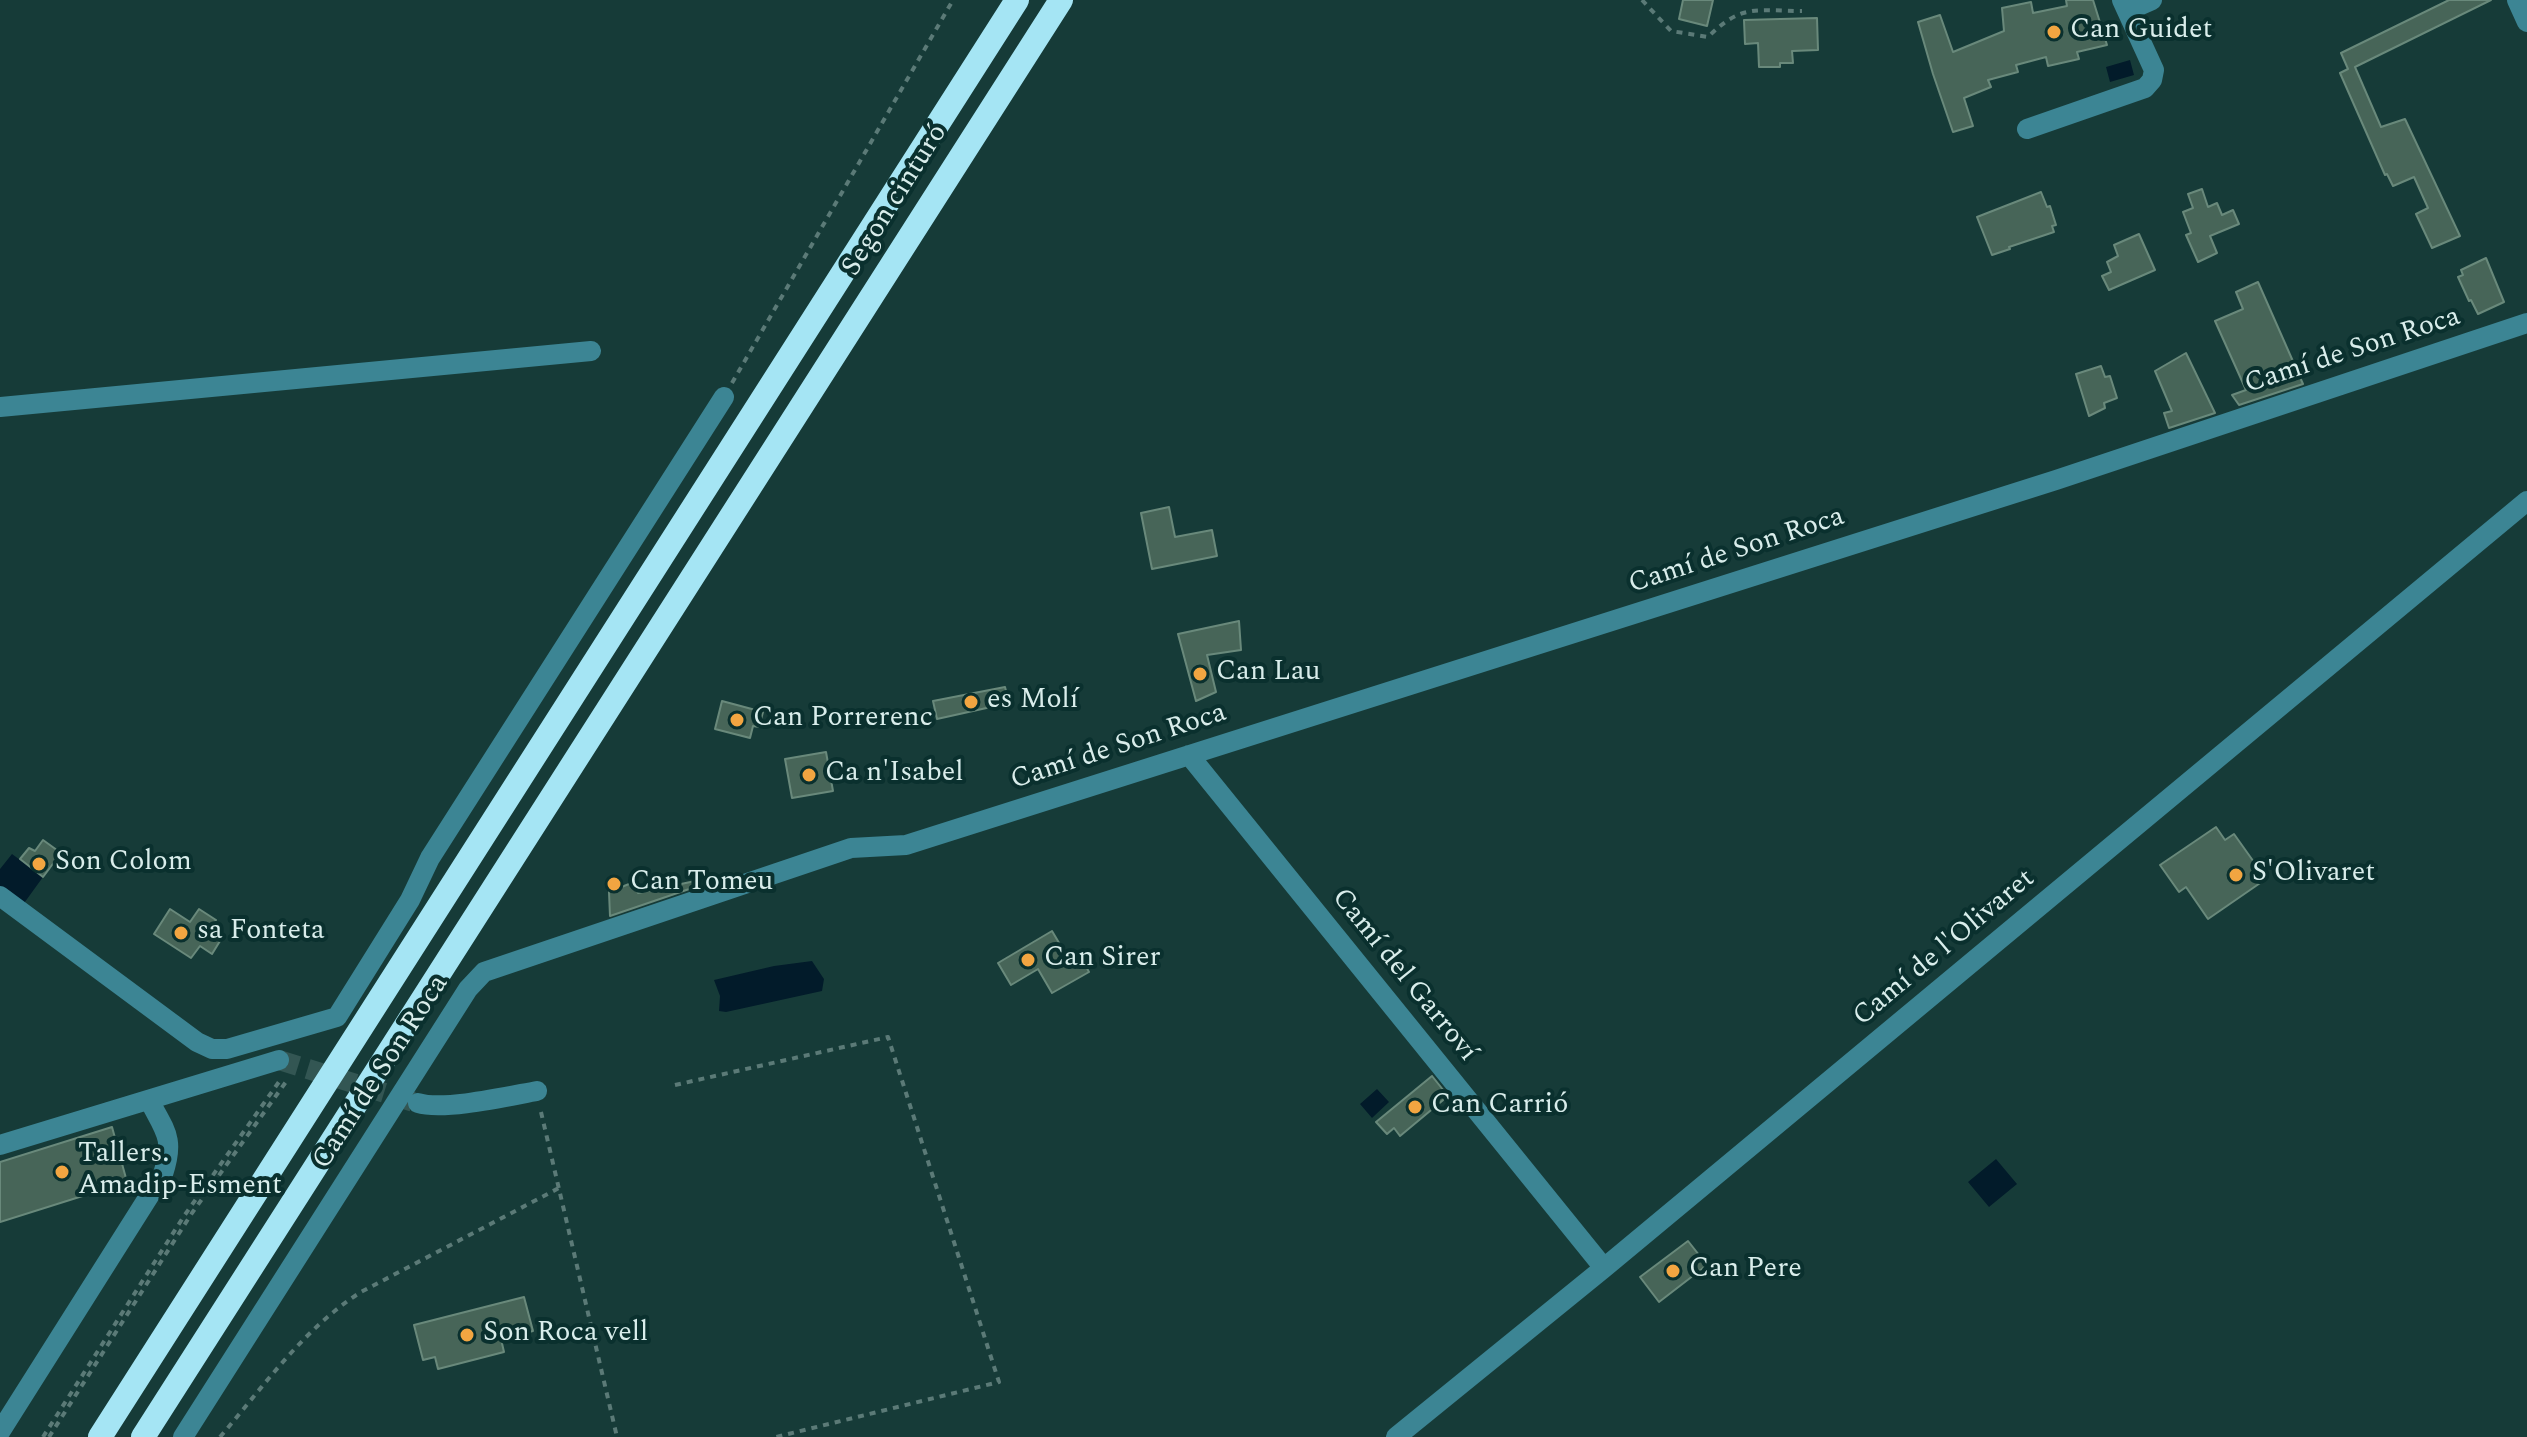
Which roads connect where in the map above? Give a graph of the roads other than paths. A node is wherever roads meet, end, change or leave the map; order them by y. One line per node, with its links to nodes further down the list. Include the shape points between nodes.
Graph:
1 (1017, 0): 21 (highway)
2 (1061, 0): 25 (highway, Segon cinturó)
3 (2152, 0): 5 (street)
4 (2517, 0): 6 (street)
5 (2125, 6): 7 (street, via 2154,70 2152,80 2145,88)
6 (2527, 22)
7 (2027, 129)
8 (2527, 323): 13 (street, Camí de Son Roca, via 2041,485)
9 (591, 351): 11 (street)
10 (724, 397): 14 (street, via 332,1020 212,1049)
11 (0, 407)
12 (2527, 501): 20 (street, Camí de l'Olivaret)
13 (1189, 755): 20 (street, Camí del Garroví); 26 (street, Camí de Son Roca, via 906,845 851,848 484,972 468,989)
14 (0, 896)
15 (285, 1069): 17 (street)
16 (537, 1091): 18 (street)
17 (149, 1100): 19 (street); 22 (street, via 167,1133 170,1153 163,1174)
18 (418, 1103)
19 (0, 1145)
20 (1604, 1268): 27 (street, Camí de l'Olivaret)
21 (174, 1320): 23 (highway, via 118,1379); 24 (highway)
22 (0, 1432)
23 (81, 1437)
24 (100, 1437)
25 (143, 1437)
26 (183, 1437)
27 (1396, 1437)

